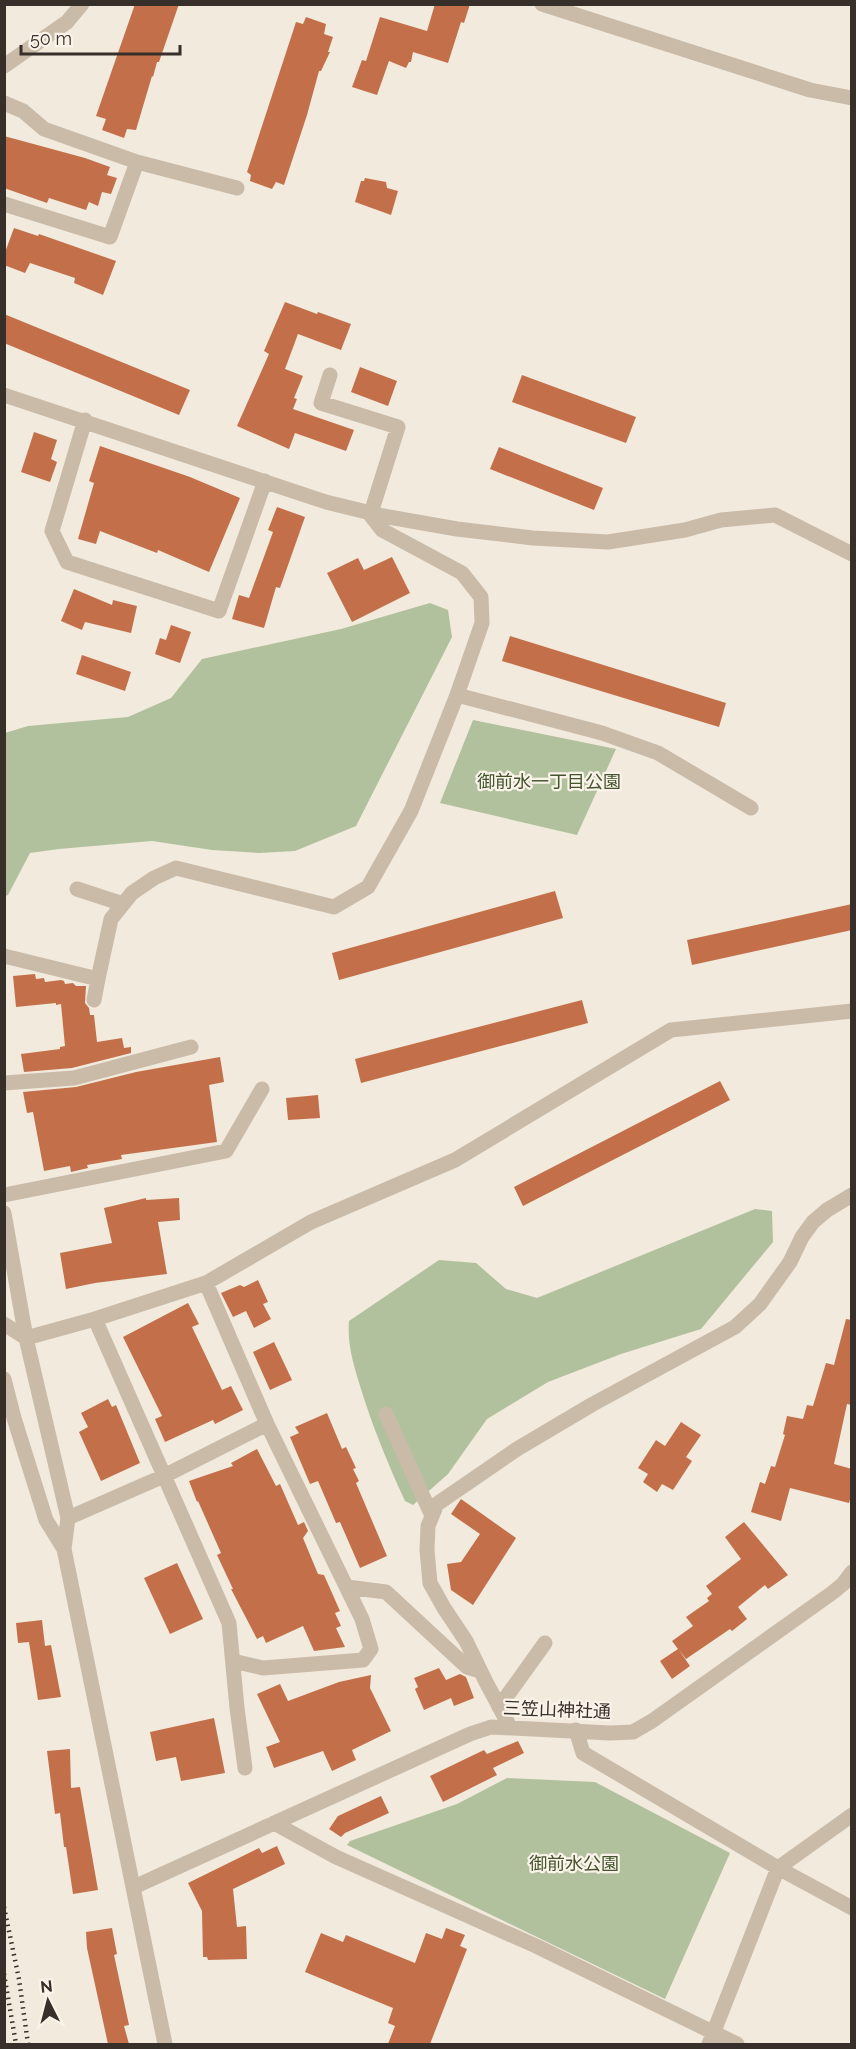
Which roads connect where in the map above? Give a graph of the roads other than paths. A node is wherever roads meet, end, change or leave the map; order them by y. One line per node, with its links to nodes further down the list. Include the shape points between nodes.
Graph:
1 (82, 4): 3 (street, via 67,22)
2 (542, 4): 4 (street, via 810,90)
3 (4, 66)
4 (852, 98)
5 (4, 103): 6 (street, via 23,111 44,129)
6 (137, 162): 7 (street); 8 (street, via 110,237)
7 (237, 188)
8 (4, 204)
9 (330, 375): 13 (street, via 321,403 398,428)
10 (4, 395): 11 (street)
11 (84, 420): 12 (street); 12 (street, via 52,531 67,562 219,611)
12 (266, 481): 13 (street)
13 (369, 513): 14 (street, via 457,529 608,542 721,520 775,515); 15 (street, via 382,530 462,573 481,597 482,623)
14 (852, 554)
15 (457, 695): 16 (street, via 602,733 658,753); 18 (street, via 411,811 368,887 334,907 176,868 154,878)
16 (751, 808)
17 (77, 889): 18 (street)
18 (123, 904): 20 (street, via 111,919)
19 (4, 956): 20 (street)
20 (98, 979): 21 (street)
21 (94, 1000)
22 (852, 1011): 29 (street, via 671,1030 455,1160 311,1222)
23 (191, 1047): 24 (street, via 74,1078)
24 (4, 1083)
25 (262, 1089): 26 (street, via 226,1151)
26 (4, 1195)
27 (852, 1195): 38 (street, via 813,1222 790,1262 748,1317 518,1449 437,1504)
28 (4, 1213): 33 (street)
29 (206, 1283): 30 (street); 36 (street)
30 (95, 1319): 33 (street); 37 (street)
31 (4, 1324): 33 (street)
32 (4, 1337): 33 (street)
33 (26, 1338): 39 (street)
34 (4, 1379): 40 (street, via 46,1520)
35 (386, 1414): 38 (street)
36 (267, 1424): 37 (street); 42 (street)
37 (164, 1476): 39 (street); 44 (street, via 229,1623)
38 (432, 1516): 45 (street, via 427,1550 430,1583)
39 (68, 1518): 40 (street)
40 (64, 1549): 53 (street)
41 (852, 1572): 48 (street, 三笠山神社通, via 832,1593 642,1727 633,1732)
42 (347, 1587): 44 (street, via 371,1648 363,1660 263,1668); 45 (street, via 386,1592 467,1667)
43 (545, 1643): 46 (street)
44 (233, 1661): 49 (street)
45 (480, 1671): 46 (street)
46 (500, 1707): 47 (street)
47 (510, 1727): 48 (street, 三笠山神社通); 51 (street, 三笠山神社通, via 491,1727 470,1734)
48 (576, 1730): 52 (street, via 583,1753)
49 (245, 1768)
50 (852, 1815): 52 (street)
51 (274, 1823): 53 (street, 三笠山神社通); 55 (street, via 336,1857 536,1946)
52 (778, 1868): 54 (street); 55 (street)
53 (134, 1887): 56 (street)
54 (852, 1908)
55 (711, 2039): 57 (street)
56 (165, 2044)
57 (737, 2044)

